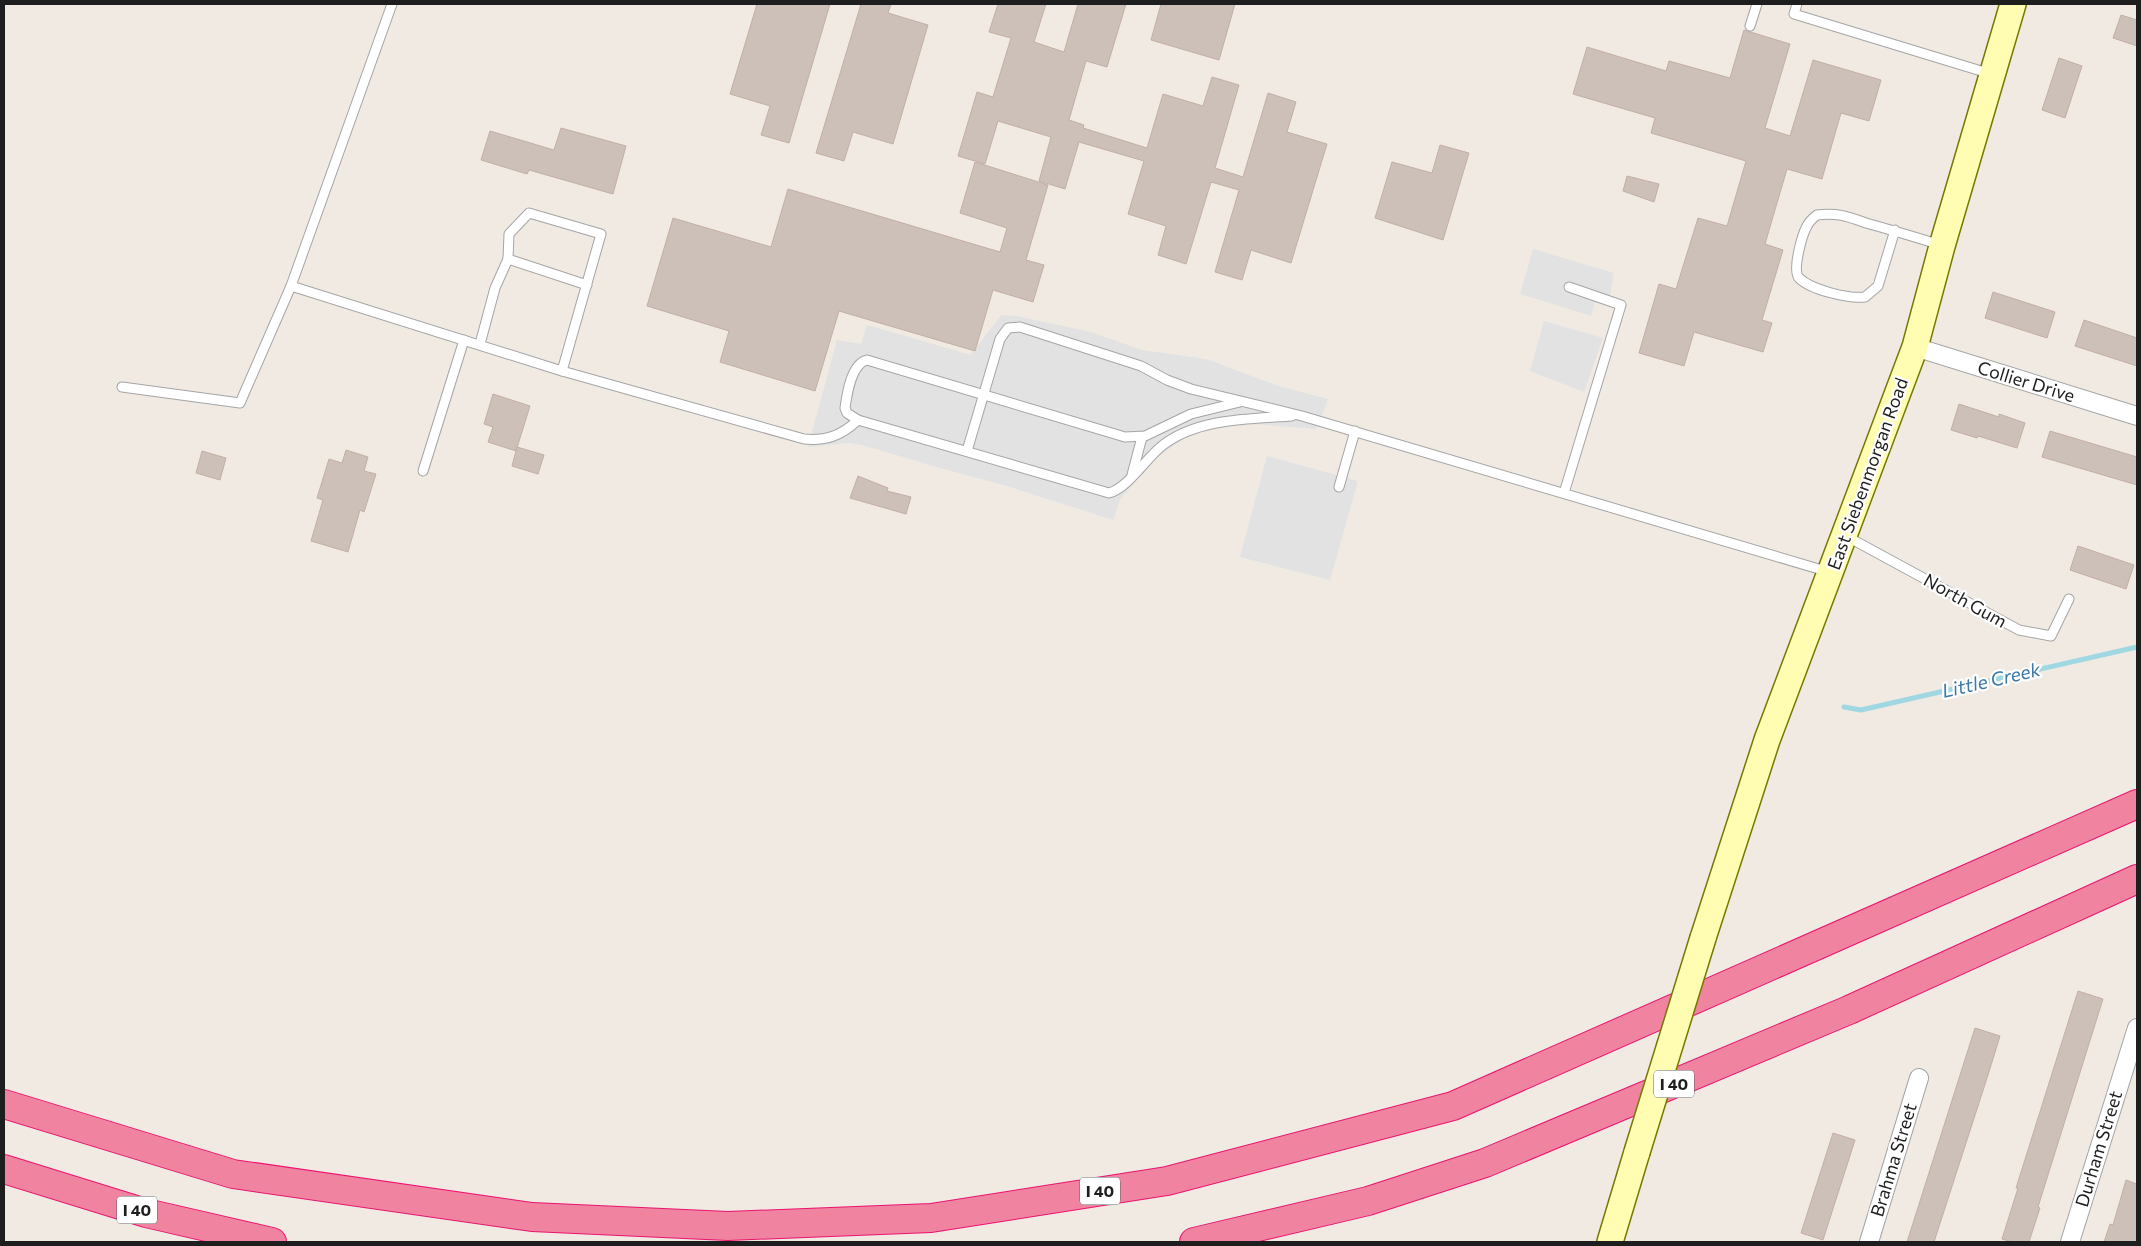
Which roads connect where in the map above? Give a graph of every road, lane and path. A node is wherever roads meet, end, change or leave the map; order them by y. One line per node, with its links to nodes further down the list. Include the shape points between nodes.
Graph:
1 (392, 4): 11 (lane)
2 (1757, 4): 5 (lane)
3 (1797, 4): 6 (lane, via 1794,14)
4 (2013, 4): 6 (street, East Siebenmorgan Road)
5 (1750, 26)
6 (1992, 74): 8 (street, East Siebenmorgan Road)
7 (1895, 230): 7 (lane, via 1842,214 1817,215 1806,227 1796,262 1799,278 1823,290 1865,297 1878,286); 8 (lane)
8 (1942, 246): 15 (street, East Siebenmorgan Road)
9 (508, 258): 10 (lane); 10 (lane, via 509,234 529,213 601,234); 14 (lane, via 495,288)
10 (587, 285): 16 (lane)
11 (290, 286): 13 (lane); 17 (lane, via 240,403)
12 (1569, 288): 29 (lane, via 1621,305)
13 (464, 340): 14 (lane); 26 (lane)
14 (480, 344): 16 (lane)
15 (1915, 347): 21 (street, Collier Drive); 30 (street, East Siebenmorgan Road)
16 (562, 371): 22 (lane, via 804,439 817,440 846,432)
17 (122, 386)
18 (984, 394): 19 (lane, via 1000,339 1008,328 1014,326 1141,366 1190,389); 22 (lane, via 864,360 855,370 845,408); 24 (lane, via 1125,437); 25 (lane)
19 (1245, 402): 20 (lane); 24 (lane, via 1191,414)
20 (1302, 416): 23 (lane); 27 (lane, via 1252,419 1195,428 1164,444)
21 (2137, 416)
22 (858, 420): 25 (lane)
23 (1355, 431): 28 (lane); 29 (lane)
24 (1142, 437): 27 (lane)
25 (967, 452): 27 (lane, via 1101,492 1117,491)
26 (423, 471)
27 (1131, 478)
28 (1339, 487)
29 (1564, 493): 31 (lane)
30 (1846, 536): 31 (street, East Siebenmorgan Road); 32 (lane, North Gum, via 2019,630 2051,636)
31 (1831, 573): 41 (street, East Siebenmorgan Road, bridge, via 1767,740)
32 (2069, 599)
33 (2137, 804): 37 (highway, I 40, via 1453,1106 1167,1181 931,1218 728,1226 532,1217 233,1174)
34 (2137, 879): 40 (highway, I 40, via 1840,1014 1486,1163 1368,1201)
35 (2137, 1028): 43 (street, Durham Street)
36 (1919, 1078): 42 (street, Brahma Street)
37 (4, 1104)
38 (4, 1169): 39 (highway, I 40, via 146,1213)
39 (272, 1242)
40 (1194, 1242)
41 (1610, 1242)
42 (1869, 1242)
43 (2070, 1242)

